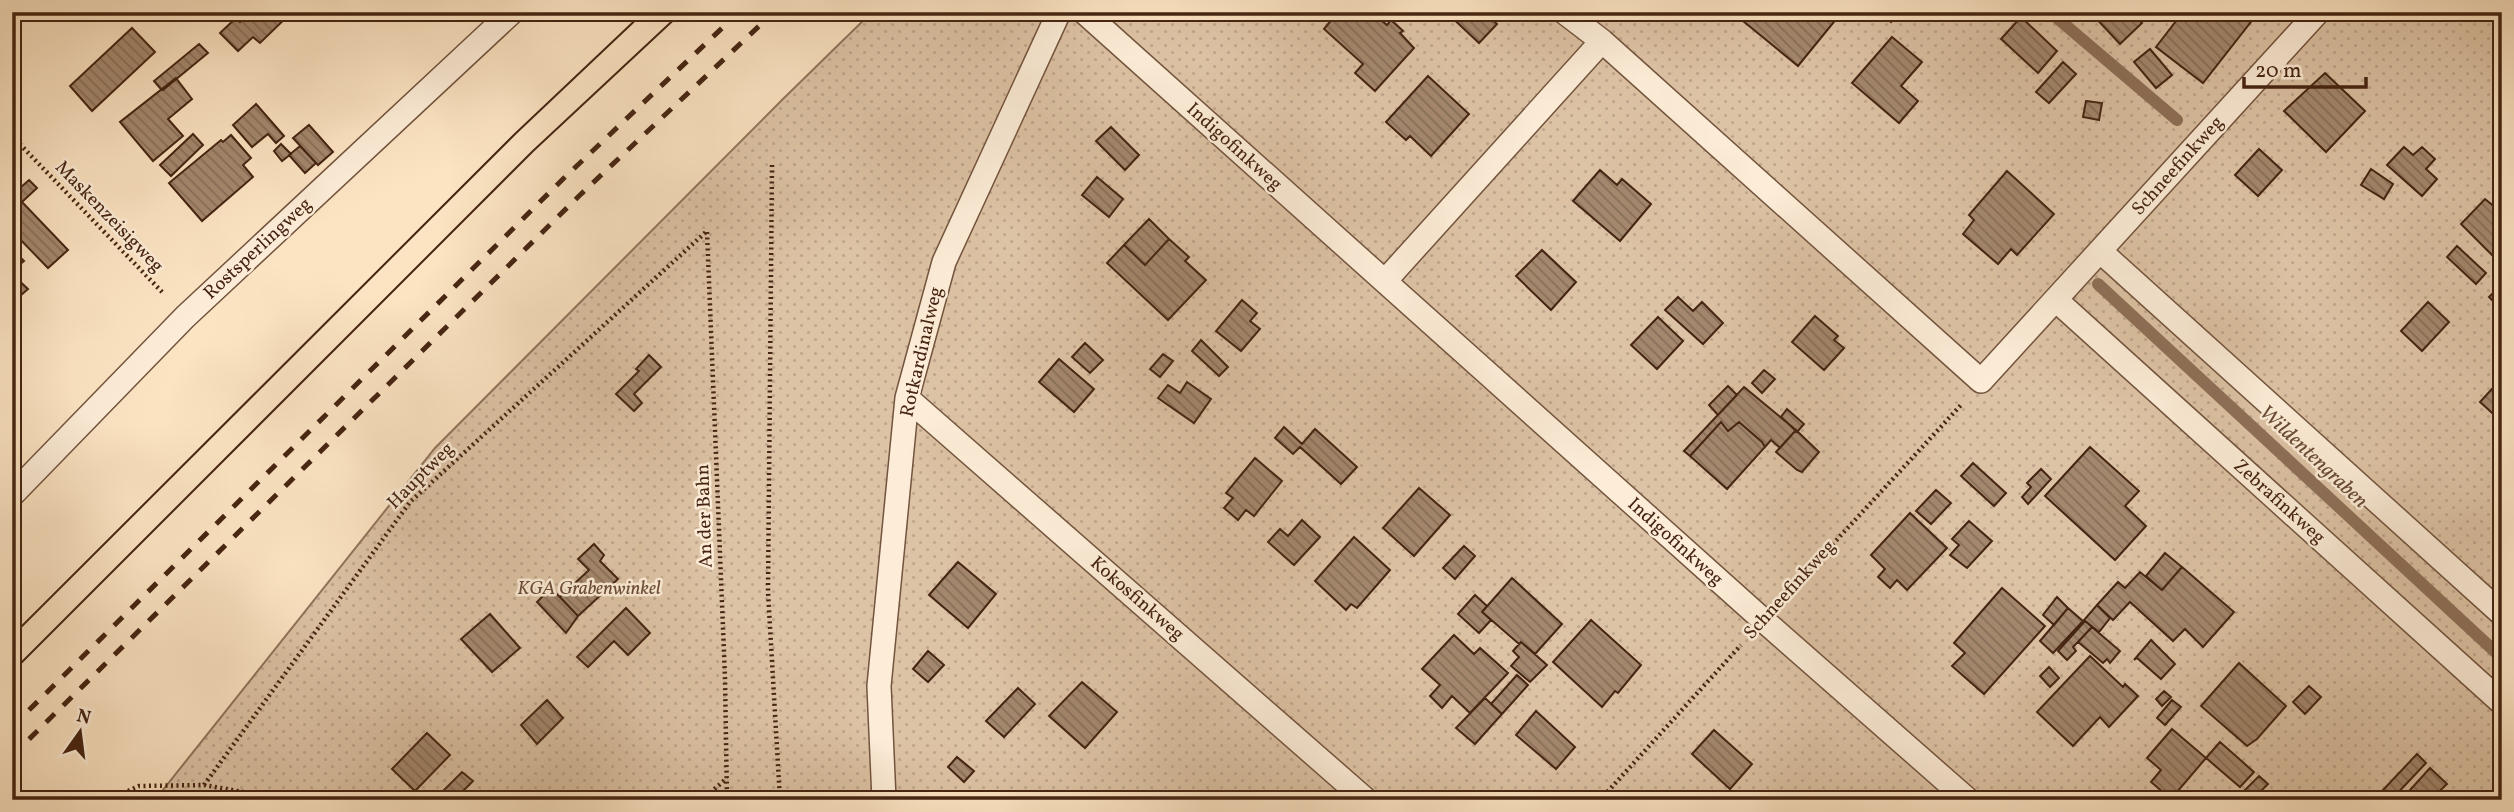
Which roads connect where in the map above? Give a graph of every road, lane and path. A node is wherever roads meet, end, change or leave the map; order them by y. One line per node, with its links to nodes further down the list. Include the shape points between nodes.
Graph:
1 (512, 12): 13 (lane, Rostsperlingweg)
2 (1059, 12): 15 (lane, Rotkardinalweg, via 944,262)
3 (1084, 12): 11 (lane, Indigofinkweg)
4 (1564, 12): 6 (lane)
5 (2318, 12): 10 (lane, Schneefinkweg)
6 (1601, 41): 11 (lane); 14 (lane)
7 (12, 136): 13 (path, Maskenzeisigweg)
8 (772, 165): 26 (path, via 768,592)
9 (708, 231): 20 (path, An der Bahn); 21 (path, Hauptweg, via 410,502)
10 (2100, 250): 12 (lane, Schneefinkweg); 17 (lane)
11 (1385, 281): 18 (lane, Indigofinkweg)
12 (2056, 300): 14 (lane, Schneefinkweg); 19 (lane, Zebrafinkweg)
13 (185, 317): 16 (lane, Rostsperlingweg)
14 (1981, 381): 18 (path, Schneefinkweg)
15 (907, 398): 27 (lane, Rotkardinalweg, via 879,686); 28 (lane, Kokosfinkweg)
16 (12, 495)
17 (2502, 614)
18 (1763, 620): 29 (path, Schneefinkweg); 30 (lane, Indigofinkweg)
19 (2502, 703)
20 (727, 778): 24 (path); 25 (path, An der Bahn)
21 (204, 785): 22 (path, via 139,786); 23 (path)
22 (108, 800)
23 (288, 800)
24 (702, 800)
25 (727, 800)
26 (780, 800)
27 (884, 800)
28 (1366, 800)
29 (1601, 800)
30 (1968, 800)

